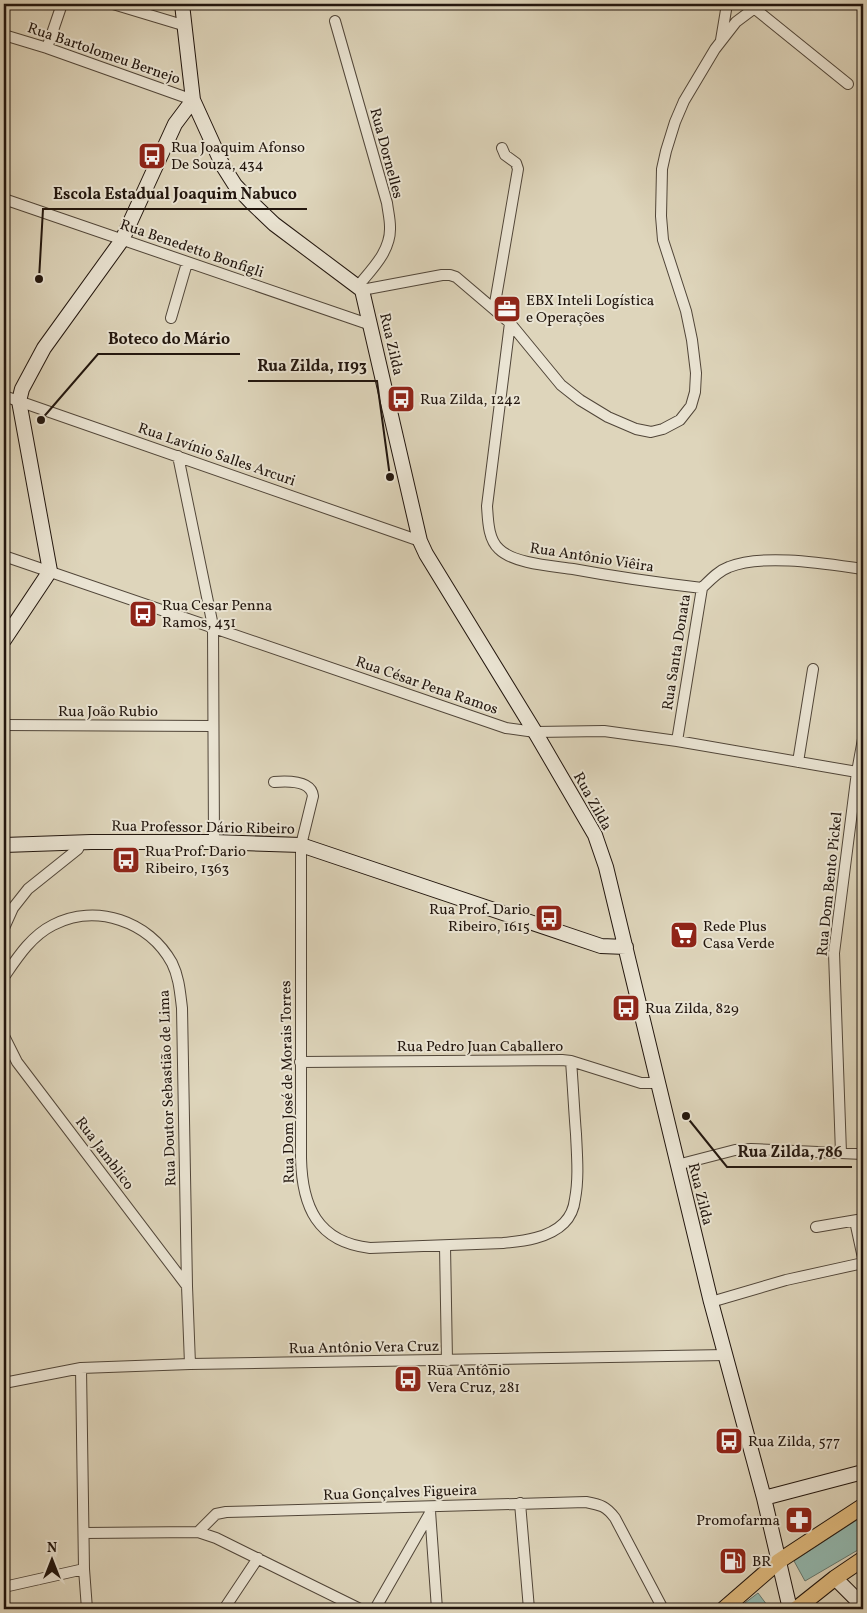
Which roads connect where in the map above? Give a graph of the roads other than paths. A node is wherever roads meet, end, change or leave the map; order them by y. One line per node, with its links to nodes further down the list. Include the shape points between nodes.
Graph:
1 (62, 4): 10 (street)
2 (113, 4): 7 (street)
3 (182, 4): 7 (main road)
4 (727, 4): 9 (street)
5 (757, 6): 9 (street, via 736,22); 11 (street)
6 (335, 21): 17 (street, Rua Dornelles, via 387,203 390,228 382,256)
7 (186, 26): 12 (main road)
8 (4, 35): 10 (street, Rua Bartolomeu Bernejo)
9 (720, 43): 20 (street, via 674,122 662,169 663,240 692,340 696,373 691,406 680,420 651,432 608,417 561,385)
10 (47, 48): 12 (street, Rua Bartolomeu Bernejo)
11 (848, 84)
12 (193, 100): 15 (main road, via 175,124); 17 (main road, via 235,185 274,224)
13 (502, 148): 18 (street, via 518,169)
14 (4, 199): 15 (street, Rua Benedetto Bonfigli)
15 (122, 240): 16 (street, Rua Benedetto Bonfigli); 23 (main road, via 44,348)
16 (187, 263): 19 (street); 21 (street, Rua Benedetto Bonfigli)
17 (360, 288): 18 (street, via 450,275); 21 (main road, Rua Zilda)
18 (494, 309): 20 (street)
19 (171, 318)
20 (510, 323): 29 (street, Rua Antônio Viêira, via 487,506 488,524 499,549 522,561)
21 (371, 326): 25 (main road, Rua Zilda)
22 (4, 396): 23 (street, Rua Lavínio Salles Arcuri)
23 (19, 401): 24 (street, Rua Lavínio Salles Arcuri); 28 (main road)
24 (178, 456): 25 (street, Rua Lavínio Salles Arcuri); 30 (street)
25 (420, 541): 35 (main road, Rua Zilda)
26 (4, 556): 28 (street, Rua César Pena Ramos)
27 (863, 569): 29 (street, Rua Santa Donata, via 808,562 754,561 729,566 716,573)
28 (50, 571): 30 (street, Rua César Pena Ramos); 31 (main road)
29 (702, 588): 37 (street, Rua Santa Donata)
30 (213, 626): 34 (street); 35 (street, Rua César Pena Ramos, via 492,724)
31 (4, 640)
32 (813, 669): 38 (street)
33 (4, 726): 34 (street, Rua João Rubio)
34 (212, 726): 42 (street)
35 (535, 732): 37 (street, Rua César Pena Ramos, via 604,731); 46 (main road, Rua Zilda, via 595,835)
36 (863, 739): 39 (street, Rua Dom Bento Pickel)
37 (677, 741): 38 (street, Rua César Pena Ramos)
38 (798, 762): 39 (street, Rua César Pena Ramos)
39 (857, 772): 52 (street, Rua Dom Bento Pickel, via 834,954)
40 (274, 782): 44 (street, Rua Dom José de Morais Torres, via 296,782 312,791)
41 (81, 842): 42 (main road, Rua Professor Dário Ribeiro); 43 (main road, Rua Professor Dário Ribeiro); 45 (street, via 78,849 28,889 13,908)
42 (214, 842): 44 (main road, Rua Professor Dário Ribeiro)
43 (4, 845)
44 (301, 845): 46 (main road, Rua Professor Dário Ribeiro, via 601,946); 49 (street, Rua Dom José de Morais Torres)
45 (4, 928)
46 (626, 947): 51 (main road, Rua Zilda)
47 (4, 977): 60 (street, Rua Doutor Sebastião de Lima, via 35,937 52,925 70,918 93,916 120,919 142,929 159,943 172,964 179,983 182,1008)
48 (4, 1036): 60 (street, Rua Jamblico, via 17,1062)
49 (300, 1062): 50 (street, Rua Pedro Juan Caballero); 57 (street, Rua Dom José de Morais Torres, via 301,1176 312,1215 322,1228 356,1246)
50 (571, 1062): 51 (street, Rua Pedro Juan Caballero, via 641,1083); 57 (street, Rua Dom José de Morais Torres, via 578,1171 571,1214 554,1231 520,1242)
51 (657, 1083): 54 (main road, Rua Zilda)
52 (842, 1153): 53 (street); 54 (street, via 751,1148)
53 (863, 1154)
54 (677, 1165): 61 (main road, Rua Zilda)
55 (859, 1220): 56 (street); 58 (street)
56 (816, 1227)
57 (445, 1246): 63 (street)
58 (863, 1258)
59 (863, 1262): 61 (street)
60 (187, 1286): 64 (street, Rua Doutor Sebastião de Lima)
61 (711, 1302): 62 (main road, Rua Zilda)
62 (726, 1355): 63 (street, Rua Antônio Vera Cruz); 68 (main road, Rua Zilda)
63 (447, 1361): 64 (street, Rua Antônio Vera Cruz)
64 (190, 1364): 65 (street, Rua Antônio Vera Cruz)
65 (81, 1368): 66 (street, Rua Antônio Vera Cruz); 73 (street)
66 (4, 1383)
67 (863, 1472): 68 (main road)
68 (764, 1498): 76 (main road, Rua Zilda)
69 (520, 1503): 71 (street, Rua Gonçalves Figueira); 86 (street); 87 (street, Rua Gonçalves Figueira, via 586,1502 608,1508)
70 (863, 1506): 76 (main road)
71 (430, 1509): 72 (street, Rua Gonçalves Figueira, via 226,1512 216,1514); 84 (street); 85 (street)
72 (198, 1532): 73 (street); 74 (street)
73 (84, 1533): 77 (street)
74 (258, 1558): 82 (street); 83 (street)
75 (863, 1559): 78 (main road)
76 (779, 1561): 88 (main road); 89 (main road, Rua Zilda)
77 (84, 1570): 79 (street); 81 (street)
78 (836, 1578): 80 (main road); 90 (main road)
79 (4, 1587)
80 (863, 1606)
81 (86, 1609)
82 (224, 1609)
83 (360, 1609)
84 (375, 1609)
85 (437, 1609)
86 (529, 1609)
87 (663, 1609)
88 (724, 1609)
89 (790, 1609)
90 (796, 1609)

